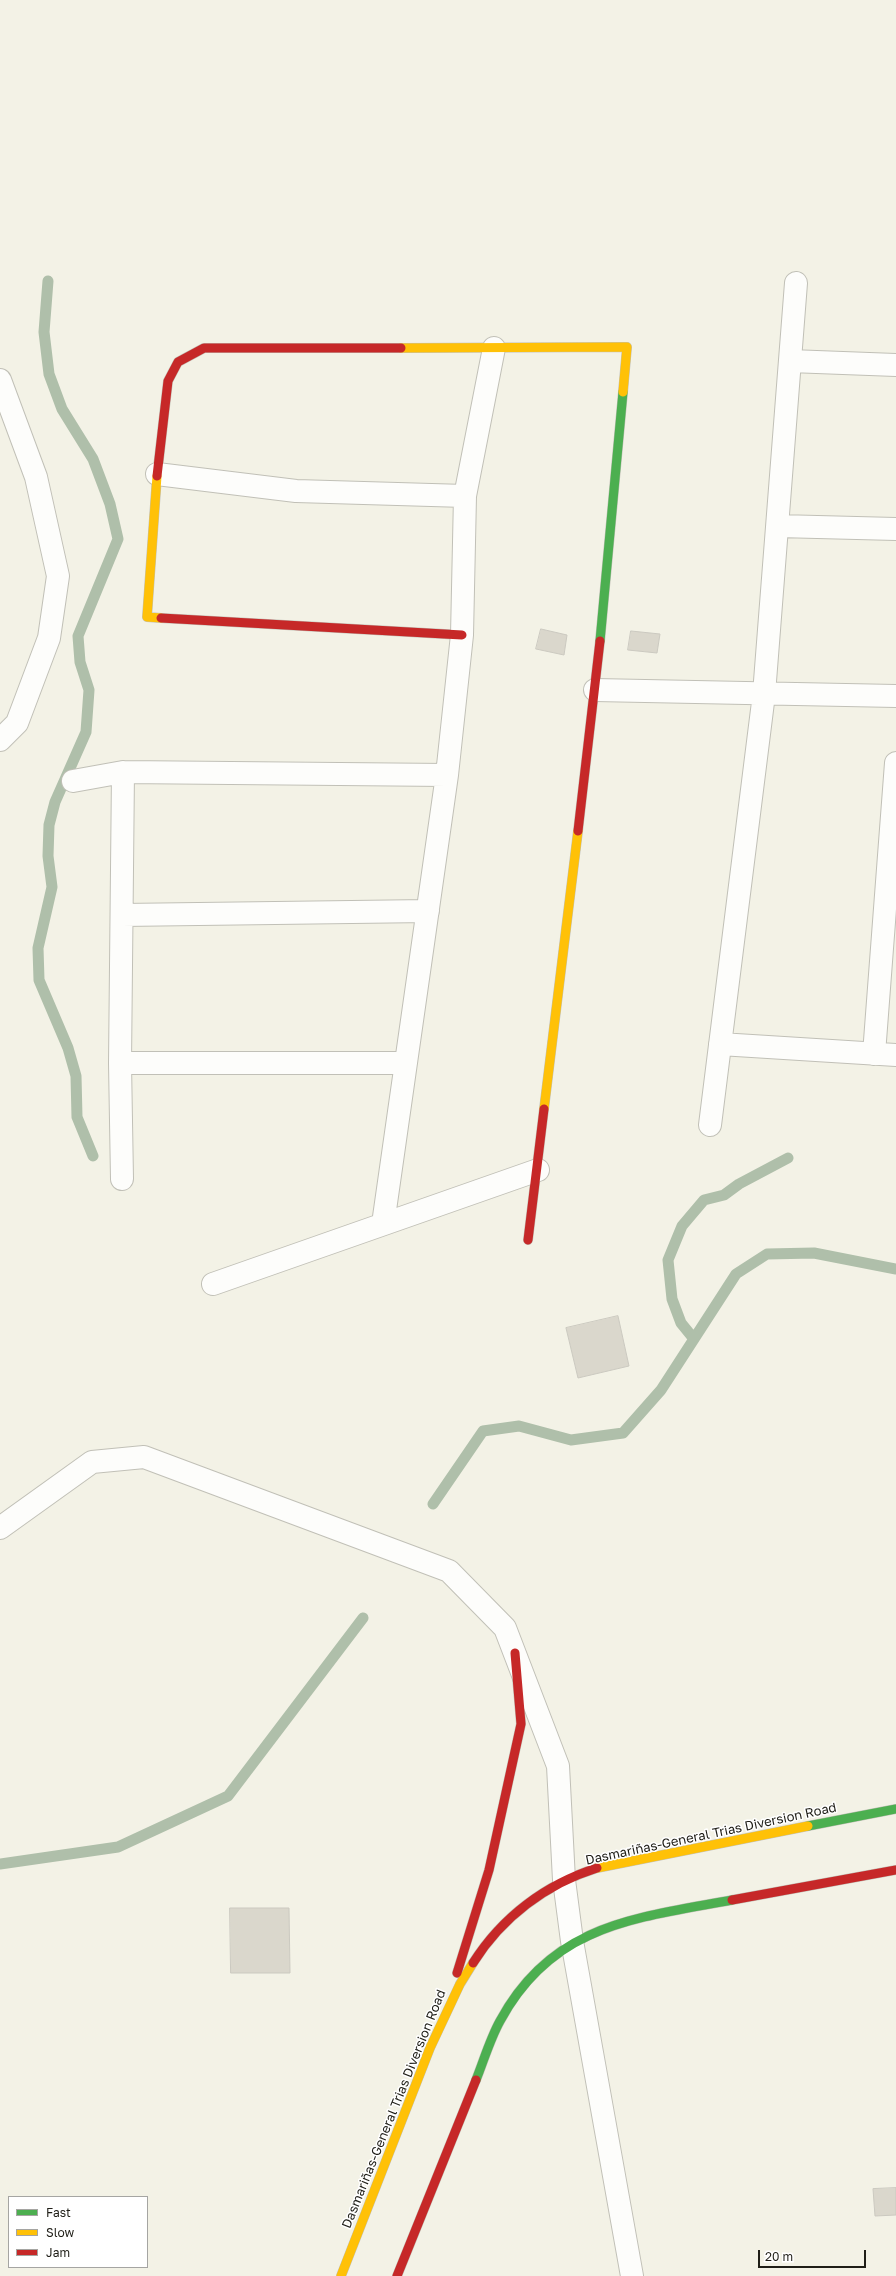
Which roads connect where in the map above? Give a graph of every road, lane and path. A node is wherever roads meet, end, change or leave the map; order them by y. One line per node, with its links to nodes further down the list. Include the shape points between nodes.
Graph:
1 (796, 283): 3 (street)
2 (494, 348): 6 (street, via 204,348 178,362 168,381); 7 (street); 11 (street, via 627,347)
3 (790, 361): 4 (street); 8 (street)
4 (896, 365)
5 (0, 380): 14 (street, via 36,477 58,576 49,638 17,723)
6 (157, 474): 7 (street, via 296,491); 10 (street, via 148,617)
7 (466, 496): 10 (street)
8 (778, 526): 9 (street); 12 (street)
9 (896, 529)
10 (462, 635): 17 (street)
11 (595, 690): 12 (street); 27 (street)
12 (764, 694): 13 (street); 21 (street)
13 (896, 696)
14 (0, 740)
15 (896, 763): 22 (street)
16 (123, 772): 17 (street); 18 (street); 20 (street)
17 (447, 775): 19 (street)
18 (73, 781)
19 (428, 911): 20 (street); 25 (street)
20 (122, 915): 24 (street)
21 (720, 1044): 22 (street); 26 (street)
22 (874, 1054): 23 (street)
23 (896, 1055)
24 (120, 1063): 25 (street); 28 (street)
25 (406, 1063): 29 (street)
26 (710, 1125)
27 (538, 1170): 29 (street); 30 (street)
28 (122, 1179)
29 (383, 1224): 31 (street)
30 (528, 1240)
31 (213, 1284)
32 (0, 1528): 33 (street, via 92,1462 144,1457 449,1571 505,1628)
33 (515, 1653): 36 (street, via 558,1766); 38 (street, via 521,1724 489,1870)
34 (896, 1809): 36 (street, Dasmariñas-General Trias Diversion Road, via 624,1863)
35 (896, 1870): 37 (street, via 638,1918)
36 (564, 1880): 37 (street); 38 (street, Dasmariñas-General Trias Diversion Road, via 532,1898 483,1946 462,1978)
37 (572, 1941): 40 (street, via 544,1962 518,1992 500,2022); 41 (street)
38 (443, 2018): 39 (street, Dasmariñas-General Trias Diversion Road)
39 (340, 2276)
40 (397, 2276)
41 (632, 2276)

